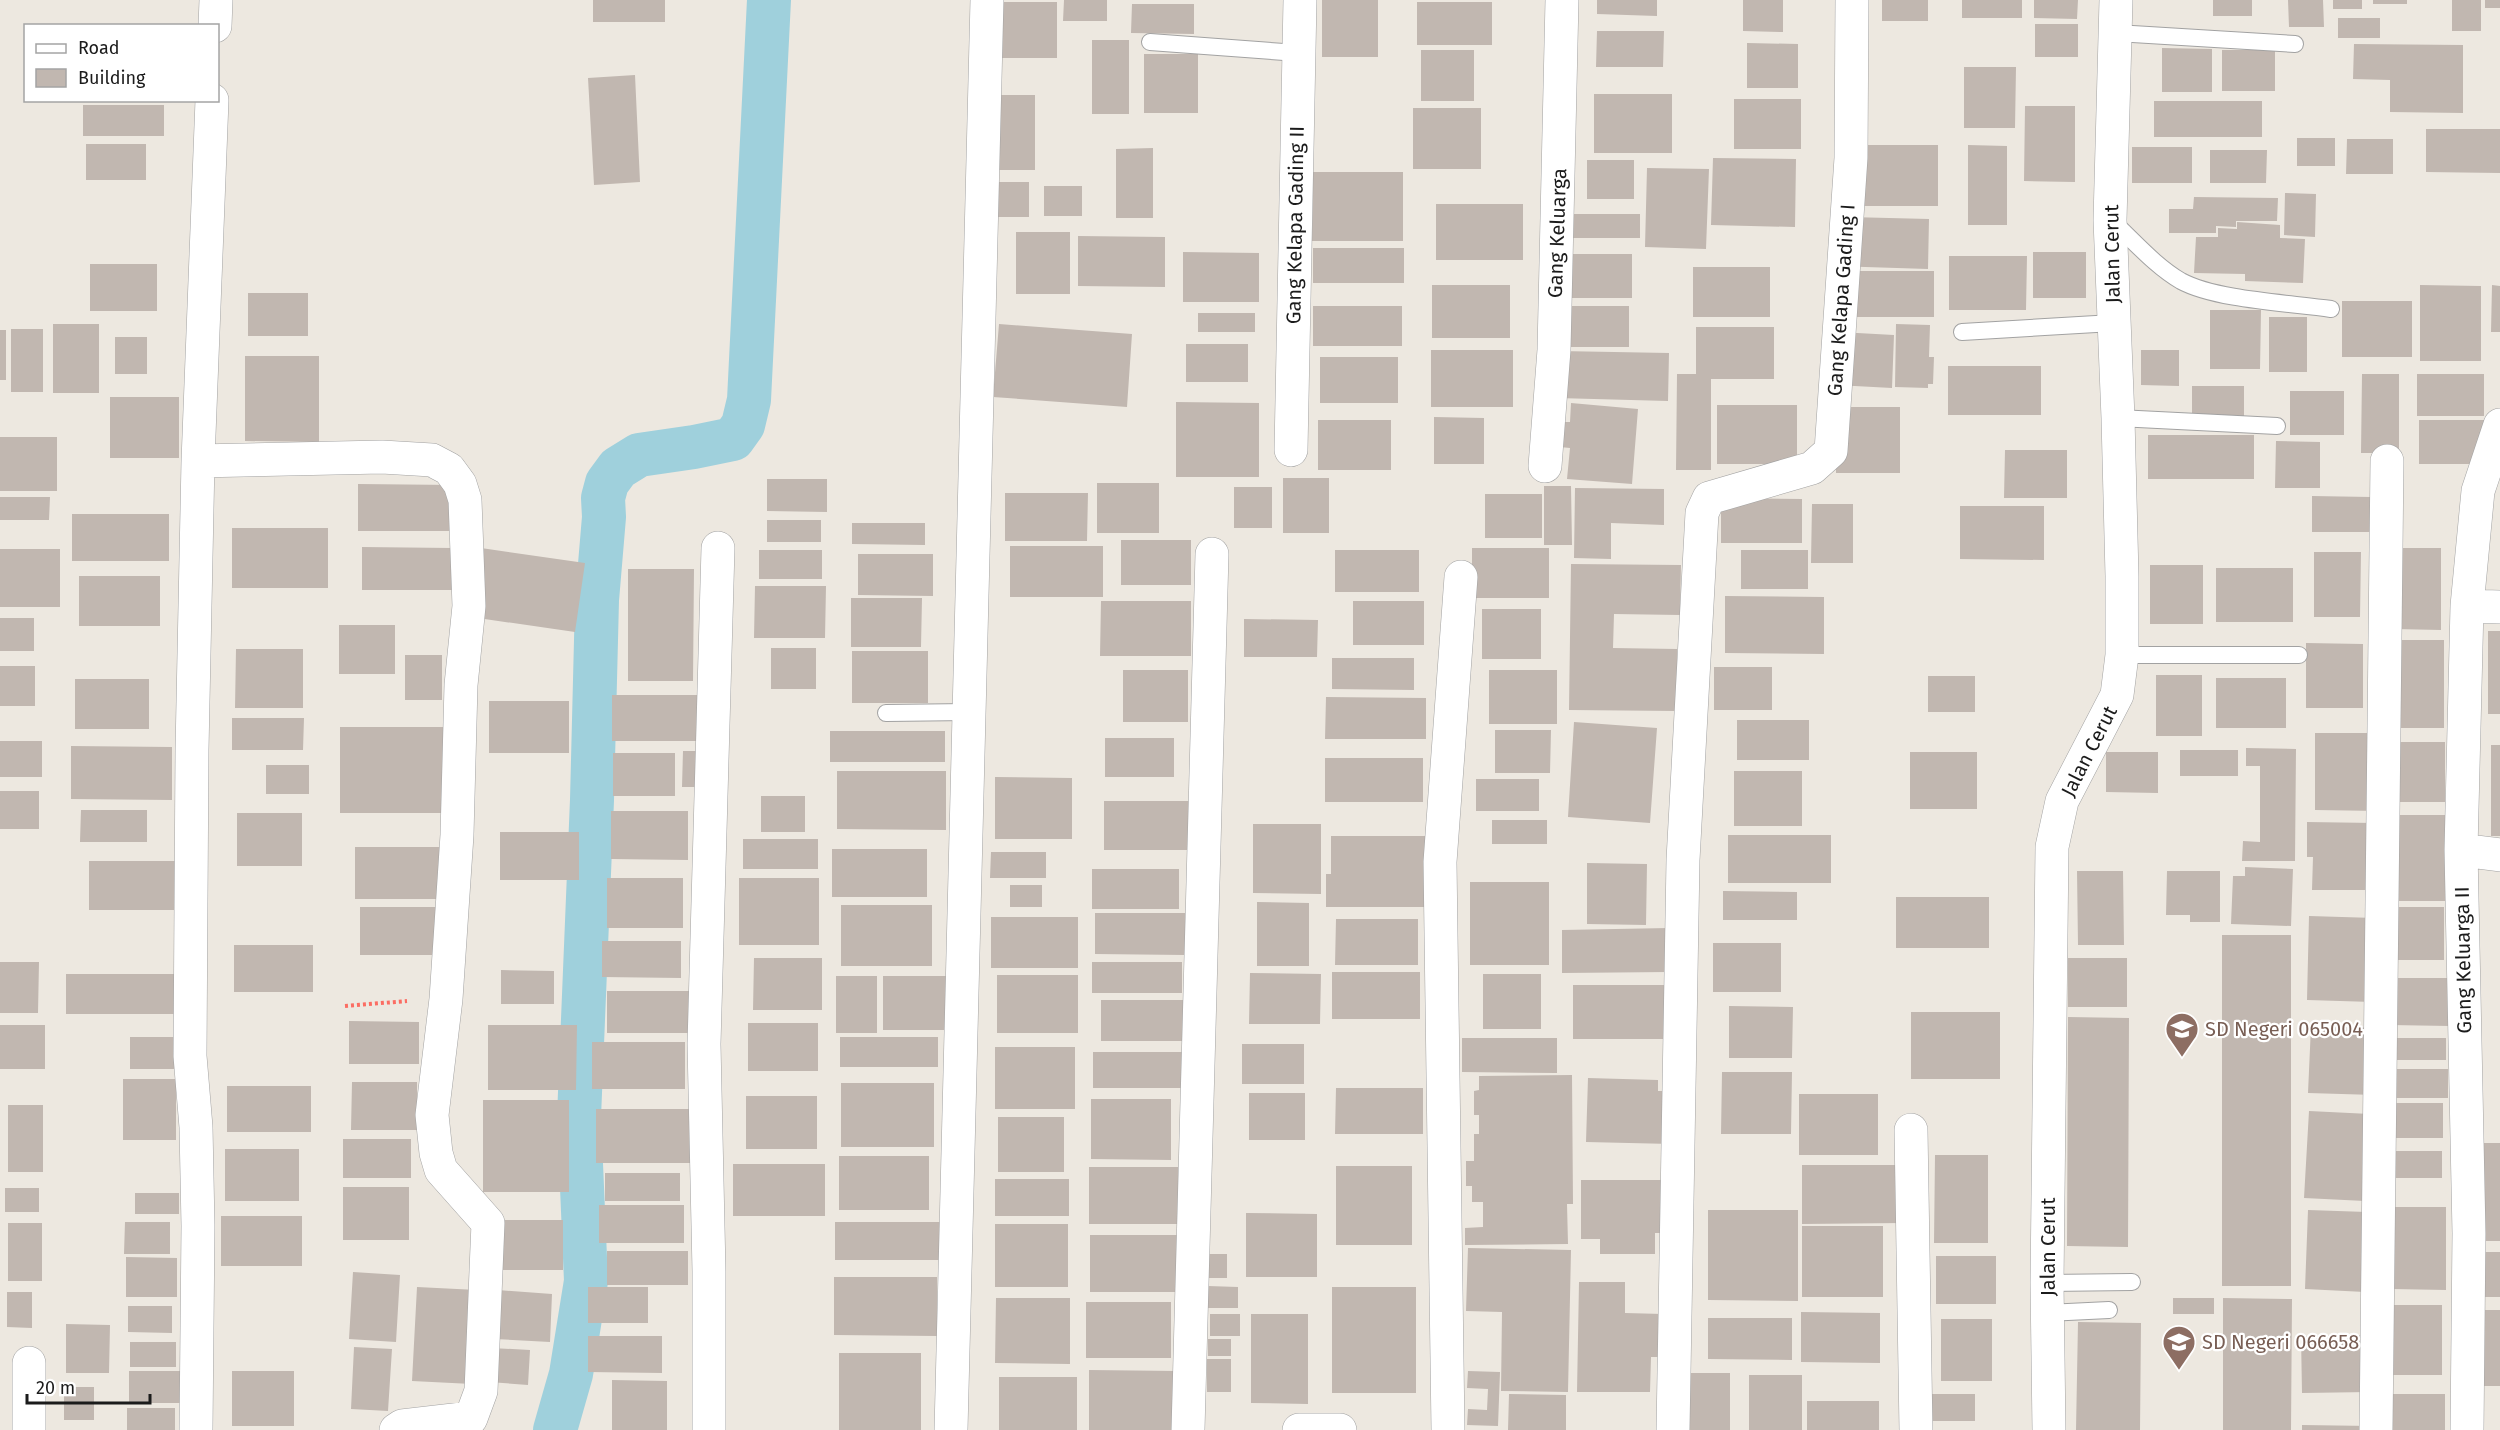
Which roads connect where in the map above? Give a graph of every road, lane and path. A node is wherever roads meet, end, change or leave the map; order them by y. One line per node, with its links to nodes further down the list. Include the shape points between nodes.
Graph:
1 (216, 0): 7 (street)
2 (987, 0): 32 (street)
3 (1300, 0): 11 (street, Gang Kelapa Gading II)
4 (1562, 0): 23 (street, Gang Keluarga, via 1554,350)
5 (1851, 0): 52 (street, Gang Kelapa Gading I, via 1851,158 1831,452 1812,468 1709,498 1702,513 1683,860)
6 (2116, 0): 8 (street, Jalan Cerut)
7 (215, 24)
8 (2115, 33): 10 (lane); 13 (street, Jalan Cerut)
9 (1150, 42): 11 (lane)
10 (2295, 44)
11 (1298, 53): 20 (street, Gang Kelapa Gading II)
12 (212, 102): 21 (street)
13 (2110, 220): 14 (lane, via 2160,265 2204,291); 15 (street, Jalan Cerut)
14 (2331, 309)
15 (2114, 323): 16 (lane); 17 (street, Jalan Cerut)
16 (1962, 332)
17 (2118, 418): 19 (lane); 30 (street, Jalan Cerut)
18 (2500, 425): 24 (street, Gang Keluarga II)
19 (2277, 426)
20 (1291, 450)
21 (198, 461): 36 (street, via 414,458 432,460 449,469 460,484 465,500 469,606 461,685 457,835); 44 (street, via 189,1056 198,1215)
22 (2387, 461): 55 (street)
23 (1545, 466)
24 (2489, 492): 28 (street, Gang Keluarga II)
25 (718, 548): 46 (street, via 704,1044)
26 (1212, 554): 48 (street)
27 (1461, 578): 51 (street, via 1440,862)
28 (2467, 606): 29 (street); 34 (street, Gang Keluarga II)
29 (2500, 607)
30 (2122, 655): 31 (lane); 40 (street, Jalan Cerut, via 2117,695 2062,801 2052,847)
31 (2299, 655)
32 (969, 712): 33 (lane); 47 (street)
33 (886, 713)
34 (2461, 850): 35 (street); 56 (street, Gang Keluarga II, via 2469,1233)
35 (2500, 855)
36 (446, 999): 37 (path); 45 (street, via 432,1115 441,1170 488,1223 481,1391 471,1418 402,1426)
37 (345, 1006)
38 (1911, 1130): 53 (street)
39 (2132, 1282): 40 (lane)
40 (2047, 1298): 41 (lane); 54 (street, Jalan Cerut)
41 (2109, 1310)
42 (29, 1363): 43 (street)
43 (29, 1430)
44 (196, 1430)
45 (396, 1430)
46 (709, 1430)
47 (951, 1430)
48 (1188, 1430)
49 (1299, 1430): 50 (street)
50 (1340, 1430)
51 (1448, 1430)
52 (1673, 1430)
53 (1916, 1430)
54 (2049, 1430)
55 (2376, 1430)
56 (2467, 1430)

